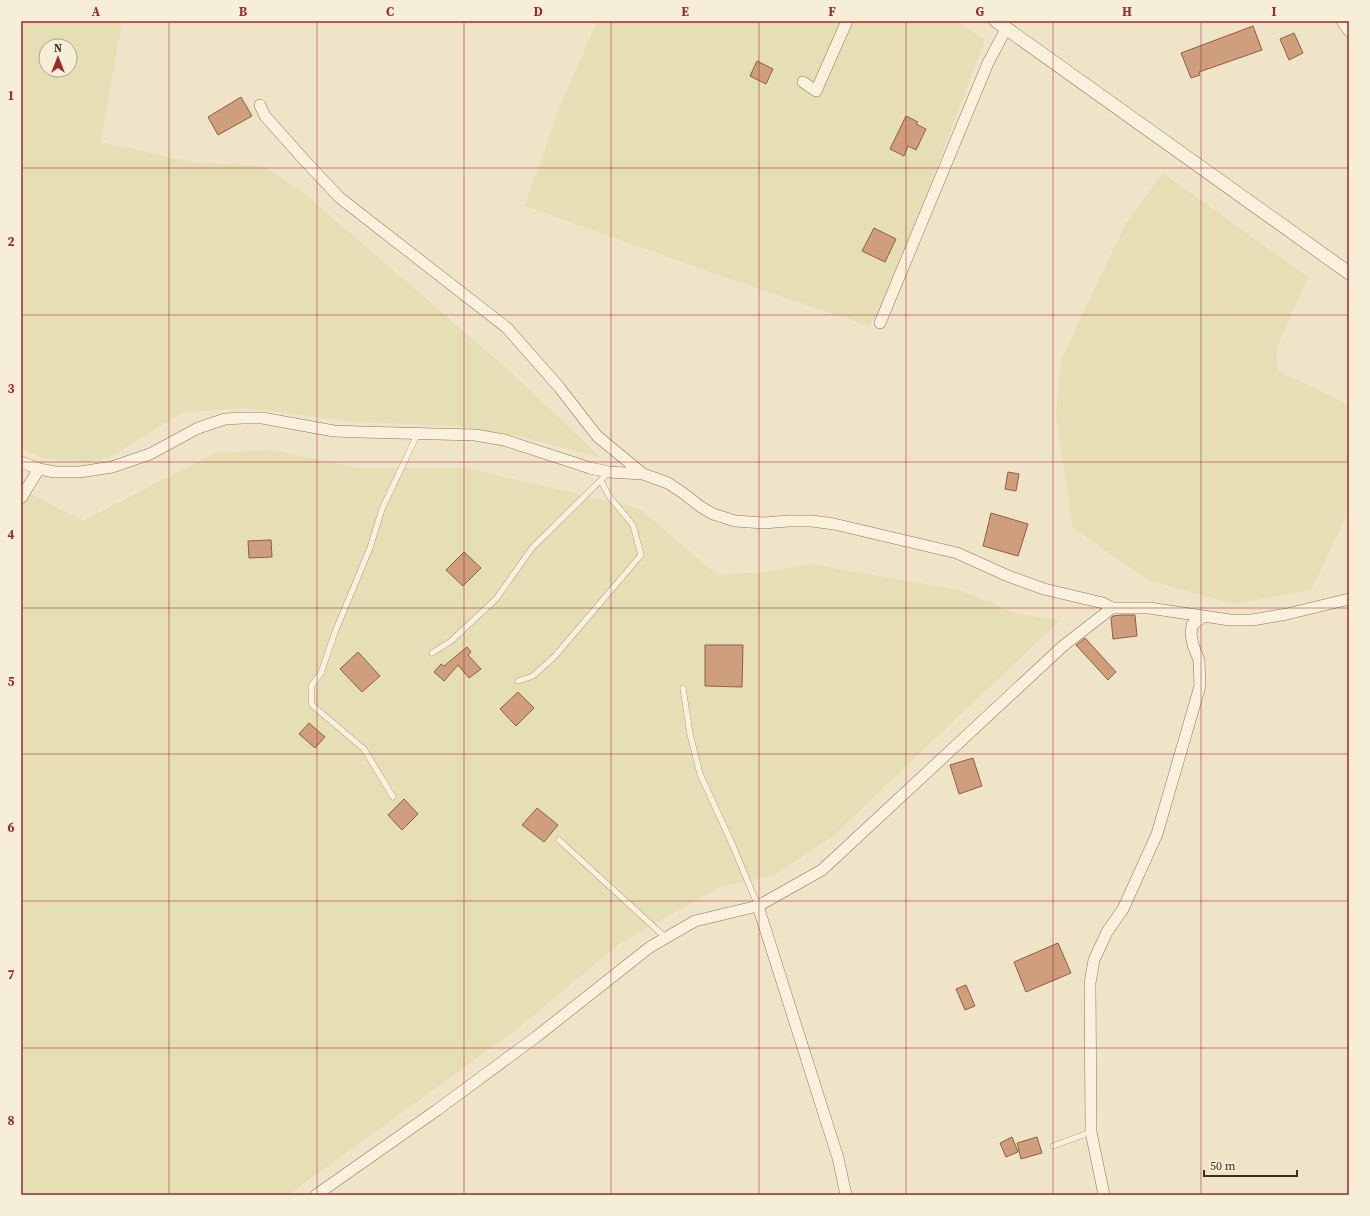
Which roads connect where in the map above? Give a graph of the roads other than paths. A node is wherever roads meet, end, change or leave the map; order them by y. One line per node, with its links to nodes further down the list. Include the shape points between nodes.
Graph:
1 (847, 21): 6 (street, via 816,91)
2 (996, 21): 4 (street)
3 (1342, 21): 5 (street)
4 (1006, 29): 8 (street); 9 (street, via 988,63)
5 (1349, 31)
6 (803, 82)
7 (260, 105): 14 (street, via 265,116 340,198 507,328 559,387 597,436)
8 (1349, 273)
9 (880, 323)
10 (418, 433): 12 (street, via 334,431 262,418 224,419 198,428 150,454 112,467 80,472); 13 (street, via 475,435 504,440); 23 (lane, via 382,509 370,548 321,673 311,686 312,705 364,749)
11 (21, 462): 12 (street)
12 (40, 469): 16 (street)
13 (609, 472): 14 (street); 15 (lane)
14 (643, 474): 18 (street, via 668,483 712,514 735,522 812,521 834,524 957,553 1044,589 1103,603)
15 (601, 481): 20 (lane, via 532,548 496,599 451,641); 21 (lane, via 609,496 633,525 641,555 555,656 533,676)
16 (21, 498)
17 (1349, 599): 19 (street, via 1252,620)
18 (1112, 608): 19 (street, via 1149,608); 25 (street, via 1063,646 822,870)
19 (1203, 616): 27 (street, via 1192,625 1191,634 1199,660 1200,686 1157,834 1123,909 1107,932 1094,960 1090,983)
20 (432, 653)
21 (518, 681)
22 (683, 688): 25 (lane, via 690,734 700,774)
23 (393, 797)
24 (559, 840): 26 (lane)
25 (758, 906): 26 (street, via 695,921); 30 (street, via 838,1158)
26 (666, 938): 29 (street, via 650,947 536,1037 437,1110)
27 (1091, 1132): 28 (lane); 31 (street)
28 (1053, 1146)
29 (316, 1195)
30 (846, 1195)
31 (1104, 1195)

